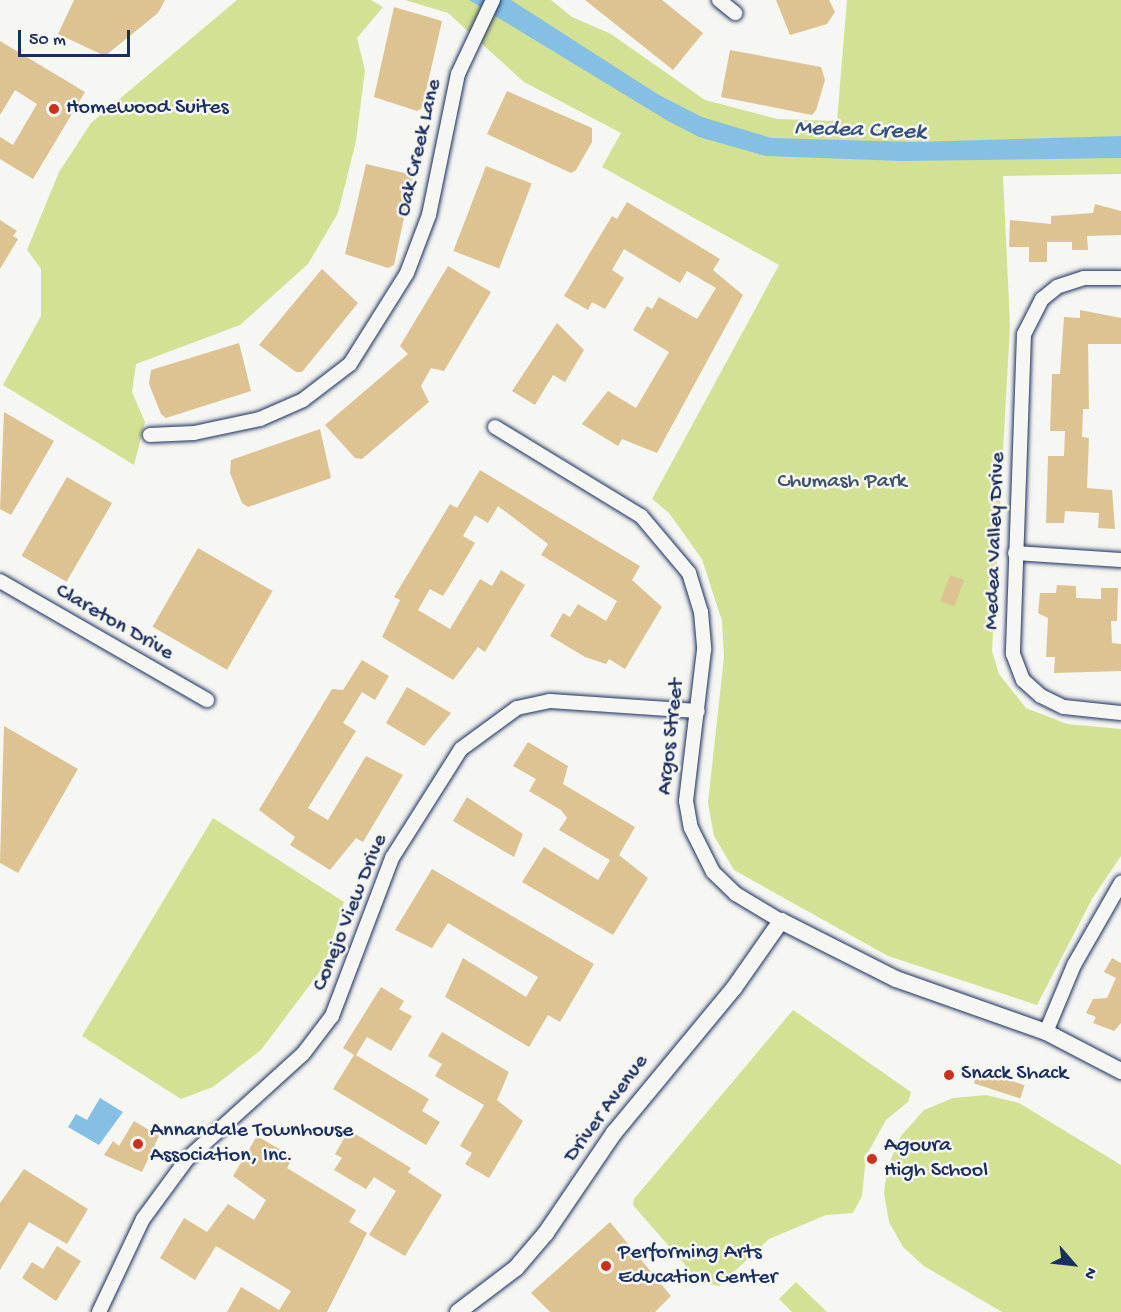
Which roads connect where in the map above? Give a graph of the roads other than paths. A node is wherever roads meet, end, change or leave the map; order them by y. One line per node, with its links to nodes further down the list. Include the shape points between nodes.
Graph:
1 (493, 0): 6 (street, Oak Creek Lane, via 475,33 452,99 429,215 394,299 350,364 303,400 260,419 194,434)
2 (719, 0): 3 (street)
3 (735, 13)
4 (1121, 278): 7 (street, Medea Valley Drive, via 1071,281 1042,299 1024,334)
5 (495, 427): 11 (street, Argos Street, via 606,491 666,539 689,573 701,612)
6 (150, 435)
7 (1015, 553): 8 (street); 12 (street, Medea Valley Drive, via 1013,654 1023,680 1064,707)
8 (1121, 560)
9 (0, 581): 10 (street, Clareton Drive)
10 (207, 700)
11 (698, 711): 14 (street, Argos Street, via 686,801 691,828 713,872 736,894); 17 (street, Conejo View Drive, via 550,701 517,708 461,748 392,858 332,1016 303,1054 187,1159 143,1219)
12 (1121, 713)
13 (1121, 883): 15 (street, via 1074,965)
14 (780, 921): 15 (street, Argos Street, via 896,979); 18 (street, Driver Avenue, via 735,988 614,1133 546,1233 516,1268)
15 (1046, 1032): 16 (street, Argos Street)
16 (1121, 1071)
17 (99, 1312)
18 (458, 1312)

